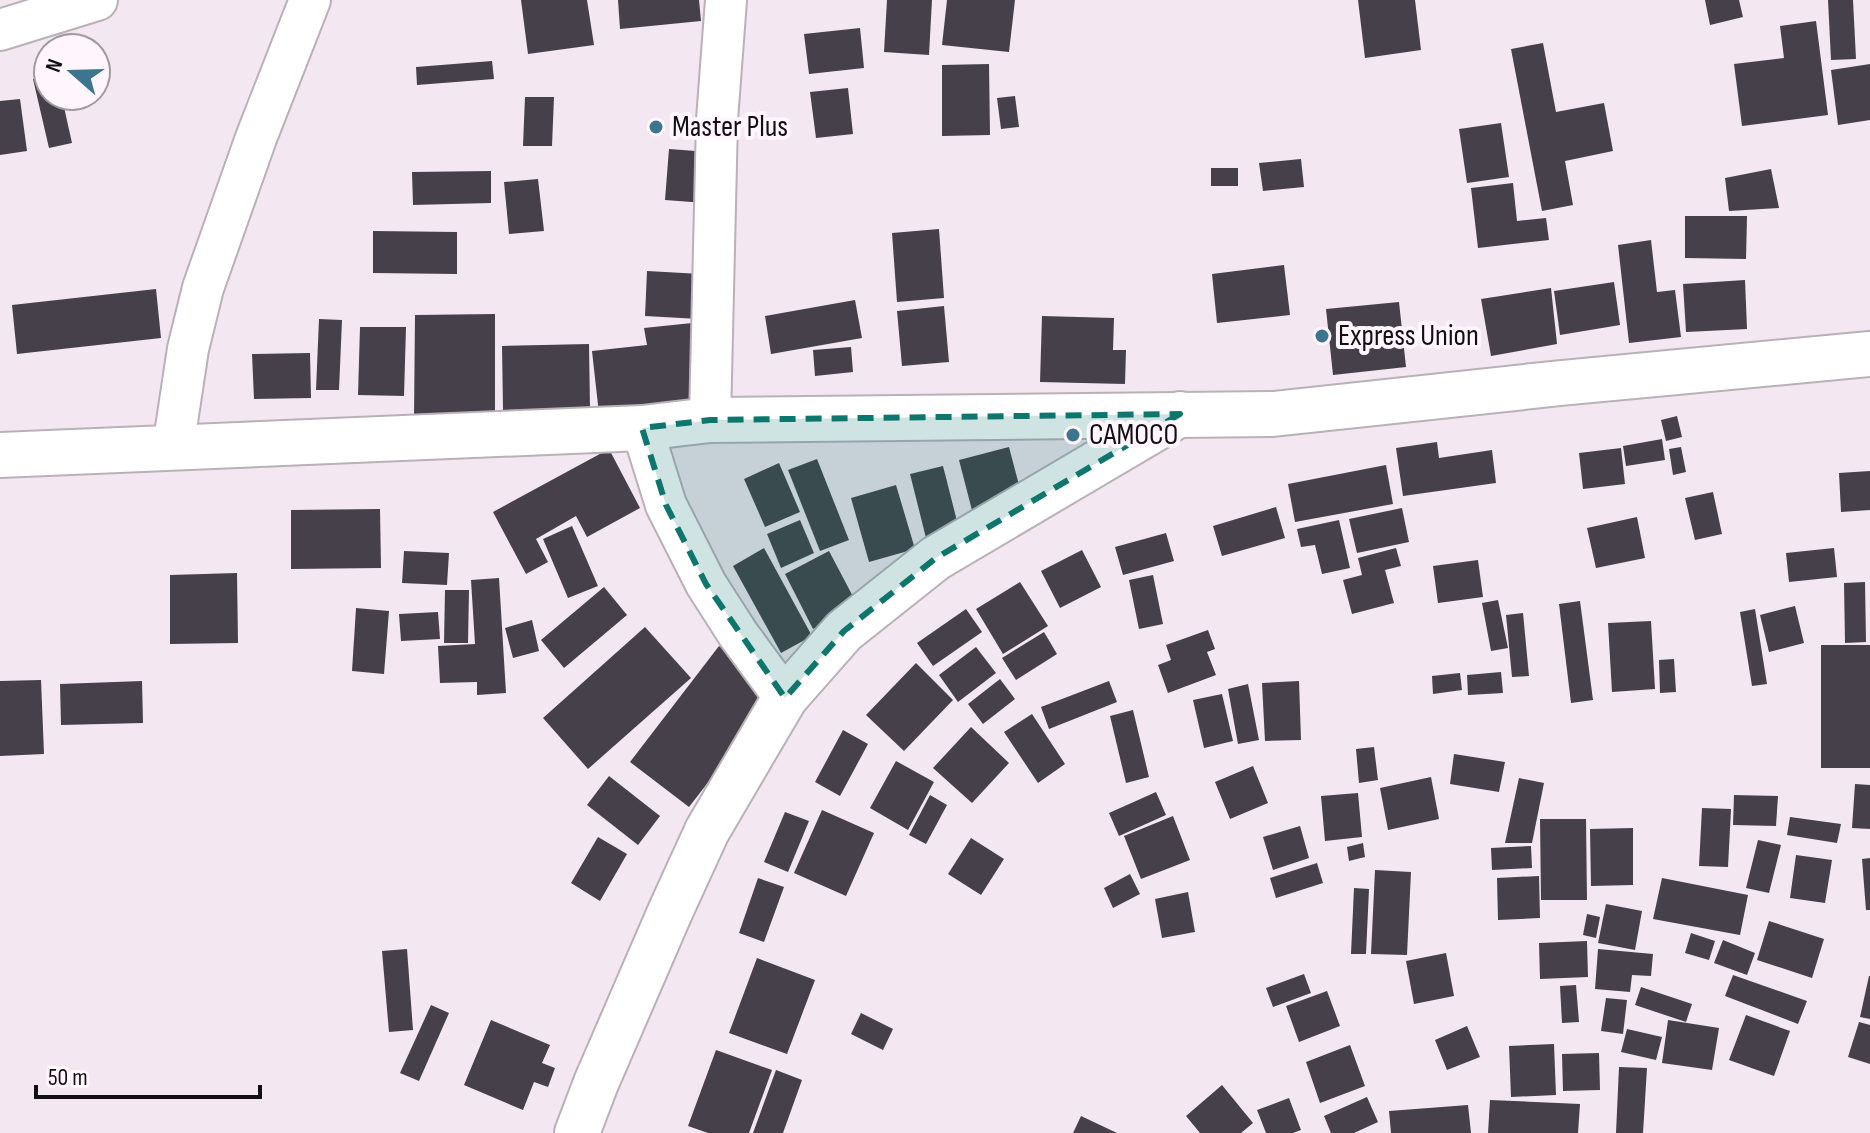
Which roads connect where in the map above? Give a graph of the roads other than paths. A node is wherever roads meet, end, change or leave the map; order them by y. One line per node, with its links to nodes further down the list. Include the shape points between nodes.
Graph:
1 (97, 0): 4 (street)
2 (310, 0): 9 (street, via 203,288)
3 (726, 0): 7 (street, via 717,120)
4 (0, 30)
5 (1870, 354): 6 (main road, via 1273,414)
6 (1180, 414): 7 (main road); 11 (main road, via 936,558 844,631)
7 (710, 420): 8 (main road)
8 (642, 428): 9 (main road); 11 (street, via 666,505 706,584)
9 (173, 448): 10 (main road)
10 (0, 455)
11 (785, 698): 12 (main road, via 707,831)
12 (577, 1133)

